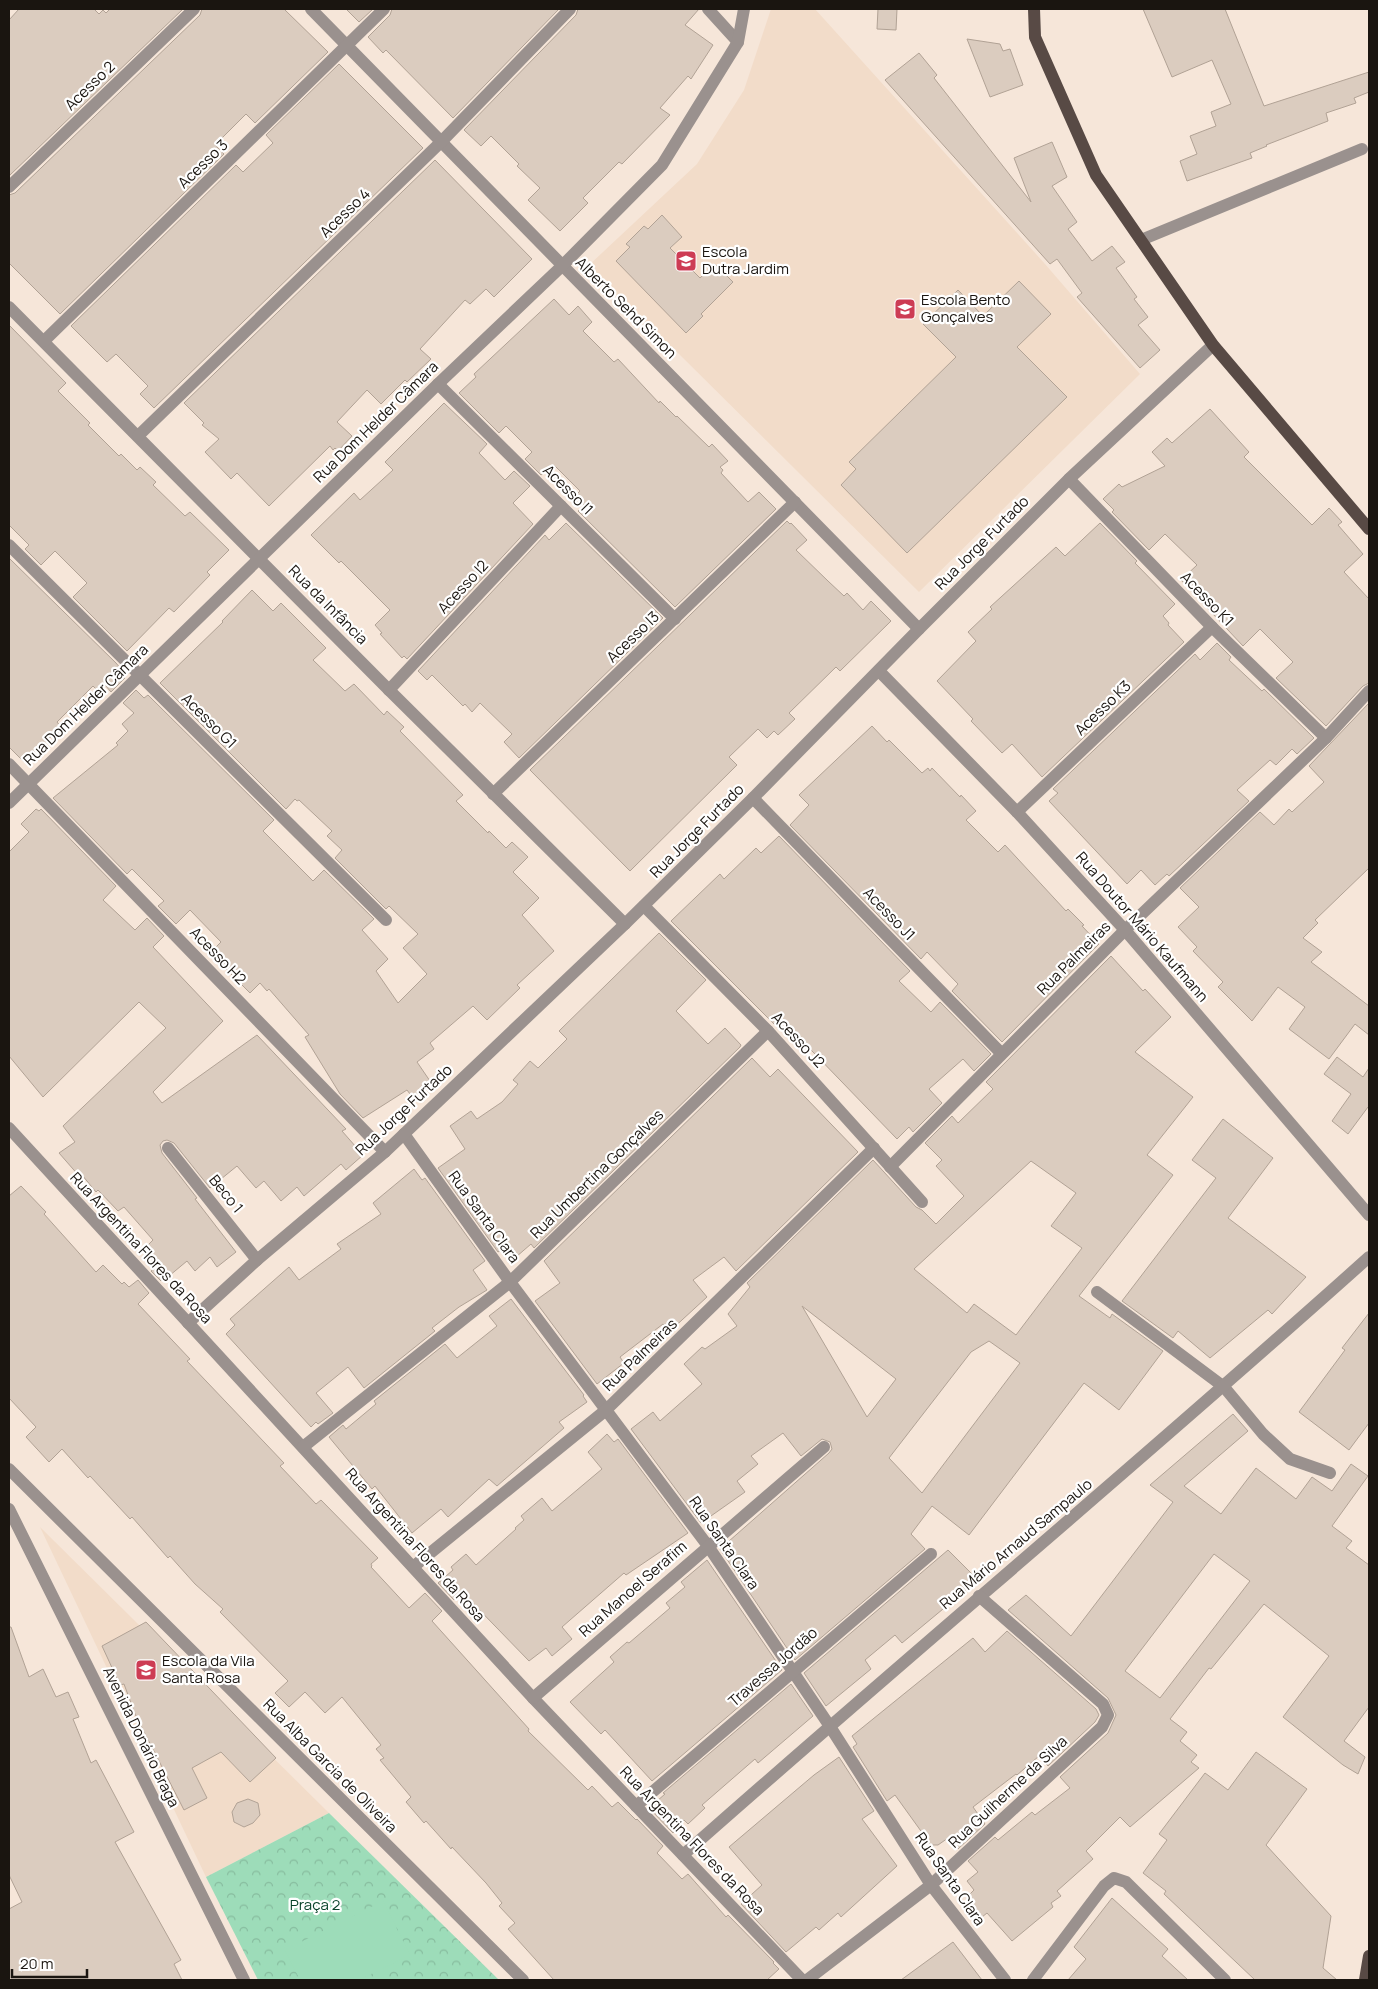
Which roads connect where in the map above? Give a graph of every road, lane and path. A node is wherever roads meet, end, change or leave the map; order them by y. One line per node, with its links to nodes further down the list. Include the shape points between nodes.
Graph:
1 (194, 9): 12 (street, Acesso 2)
2 (310, 9): 9 (street, Alberto Sehd Simon)
3 (384, 9): 9 (street, Acesso 3)
4 (570, 9): 10 (street, Acesso 4)
5 (708, 9): 8 (street)
6 (744, 9): 8 (street)
7 (1034, 9): 13 (main road, via 1035,37 1096,175)
8 (738, 42): 14 (street, Rua Dom Helder Câmara, via 662,165)
9 (348, 45): 10 (street, Alberto Sehd Simon); 16 (street, Acesso 3)
10 (442, 142): 14 (street, Alberto Sehd Simon); 19 (street, Acesso 4)
11 (1362, 149): 13 (street)
12 (9, 187)
13 (1141, 240): 17 (main road)
14 (562, 266): 18 (street, Rua Dom Helder Câmara); 21 (street, Alberto Sehd Simon)
15 (9, 307): 16 (street, Rua da Infância)
16 (44, 341): 19 (street, Rua da Infância)
17 (1213, 345): 20 (street, Rua Jorge Furtado); 23 (main road)
18 (438, 384): 22 (street, Acesso I1); 25 (street, Rua Dom Helder Câmara)
19 (138, 436): 25 (street, Rua da Infância)
20 (1069, 479): 27 (street, Acesso K1); 28 (street, Rua Jorge Furtado)
21 (795, 502): 26 (street, Acesso I3); 28 (street, Alberto Sehd Simon)
22 (561, 506): 26 (street, Acesso I1); 31 (street, Acesso I2)
23 (1369, 529)
24 (9, 545): 30 (street, Acesso G1)
25 (258, 559): 30 (street, Rua Dom Helder Câmara); 31 (street, Rua da Infância)
26 (675, 620): 36 (street, Acesso I3)
27 (1212, 627): 33 (street, Acesso K1); 39 (street, Acesso K3)
28 (919, 629): 29 (street, Rua Jorge Furtado)
29 (880, 671): 37 (street, Rua Jorge Furtado); 39 (street, Rua Doutor Mário Kaufmann)
30 (140, 675): 35 (street, Rua Dom Helder Câmara); 41 (street, Acesso G1)
31 (389, 690): 36 (street, Rua da Infância)
32 (1369, 691): 33 (street, Rua Palmeiras)
33 (1326, 738): 43 (street, Rua Palmeiras)
34 (9, 764): 35 (street, Acesso H2)
35 (28, 784): 38 (street, Rua Dom Helder Câmara); 50 (street, Acesso H2)
36 (493, 794): 42 (street, Rua da Infância)
37 (754, 798): 40 (street, Rua Jorge Furtado); 45 (street, Acesso J1)
38 (9, 803)
39 (1018, 812): 43 (street, Rua Doutor Mário Kaufmann)
40 (644, 906): 42 (street, Rua Jorge Furtado); 44 (street, Acesso J2)
41 (386, 920)
42 (626, 924): 47 (street, Rua Jorge Furtado)
43 (1126, 930): 45 (street, Rua Palmeiras); 53 (street, Rua Doutor Mário Kaufmann)
44 (768, 1031): 49 (street, Acesso J2); 56 (street, Rua Umbertina Gonçalves)
45 (1001, 1053): 51 (street, Rua Palmeiras)
46 (9, 1128): 58 (street, Rua Argentina Flores da Rosa)
47 (404, 1134): 50 (street, Rua Jorge Furtado); 56 (street, Rua Santa Clara)
48 (168, 1148): 55 (street, Beco 1)
49 (874, 1148): 51 (street, Acesso J2); 60 (street, Rua Palmeiras)
50 (385, 1152): 55 (street, Rua Jorge Furtado)
51 (890, 1167): 52 (street, Acesso J2)
52 (922, 1202)
53 (1369, 1215)
54 (1369, 1257): 59 (street, Rua Mário Arnaud Sampaulo)
55 (257, 1260): 58 (street, Rua Jorge Furtado)
56 (510, 1282): 60 (street, Rua Santa Clara); 61 (street, Rua Umbertina Gonçalves)
57 (1097, 1292): 59 (street)
58 (188, 1323): 61 (street, Rua Argentina Flores da Rosa)
59 (1224, 1387): 64 (street, via 1263,1434 1290,1459); 69 (street, Rua Mário Arnaud Sampaulo)
60 (606, 1410): 66 (street, Rua Santa Clara); 68 (street, Rua Palmeiras)
61 (303, 1447): 68 (street, Rua Argentina Flores da Rosa)
62 (824, 1447): 66 (street, Rua Manoel Serafim)
63 (9, 1469): 78 (street, Rua Alba Garcia de Oliveira)
64 (1330, 1473)
65 (9, 1509): 77 (street, Avenida Donário Braga)
66 (708, 1546): 70 (street, Rua Santa Clara); 71 (street, Rua Manoel Serafim)
67 (931, 1554): 70 (street, Travessa Jordão)
68 (413, 1567): 71 (street, Rua Argentina Flores da Rosa)
69 (979, 1596): 72 (street, Rua Mário Arnaud Sampaulo); 75 (street, Rua Guilherme da Silva, via 1103,1704 1108,1715 1102,1727)
70 (792, 1671): 72 (street, Rua Santa Clara); 73 (street, Travessa Jordão)
71 (533, 1698): 73 (street, Rua Argentina Flores da Rosa)
72 (829, 1726): 74 (street, Rua Mário Arnaud Sampaulo); 75 (street, Rua Santa Clara)
73 (636, 1806): 74 (street, Rua Argentina Flores da Rosa)
74 (683, 1855): 79 (street, Rua Argentina Flores da Rosa)
75 (931, 1885): 80 (street, Rua Guilherme da Silva); 81 (street, Rua Santa Clara)
76 (1369, 1956): 84 (main road)
77 (244, 1980)
78 (523, 1980)
79 (802, 1980)
80 (807, 1980)
81 (1005, 1980)
82 (1033, 1980): 83 (street, via 1104,1886 1114,1878 1126,1882)
83 (1225, 1980)
84 (1365, 1980)

